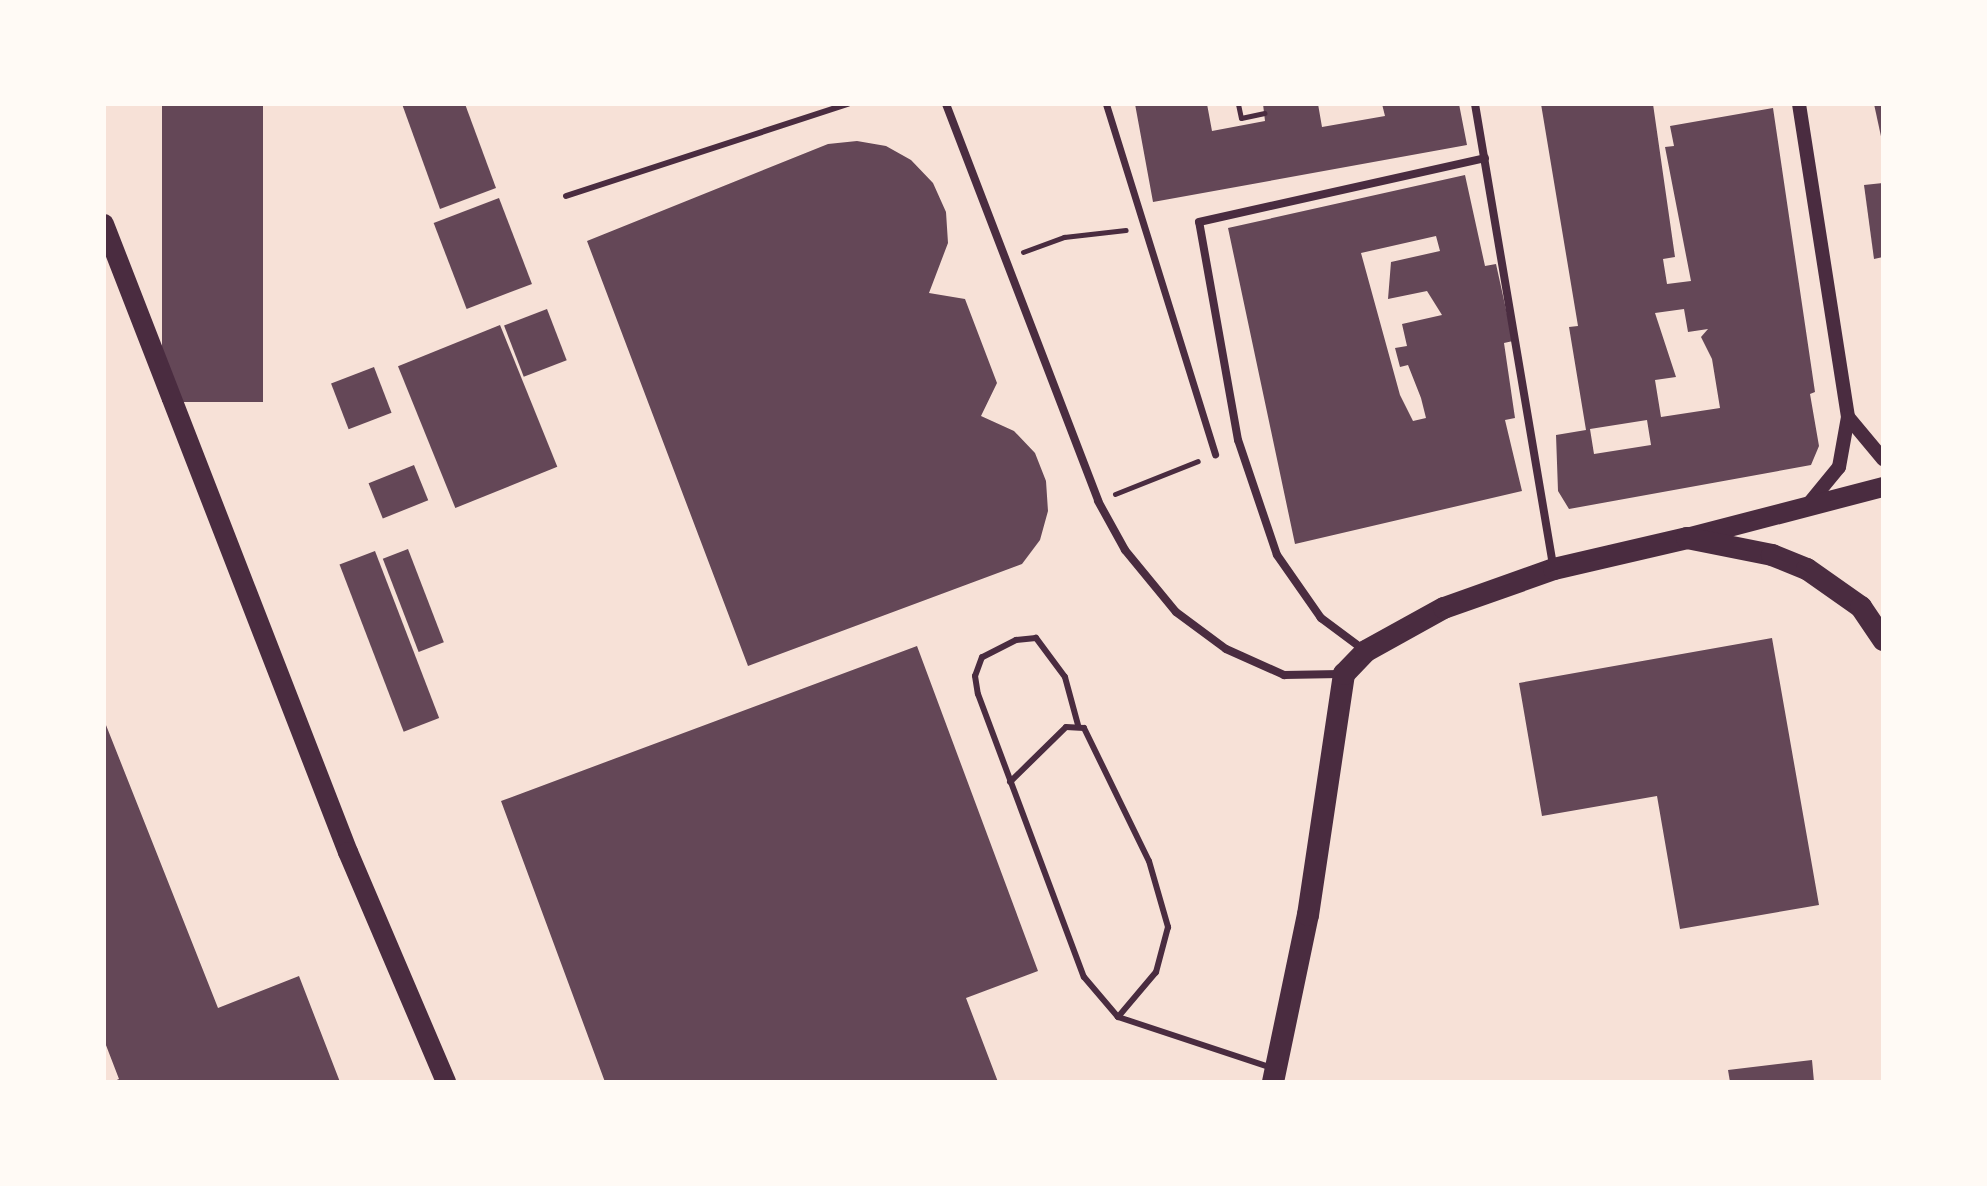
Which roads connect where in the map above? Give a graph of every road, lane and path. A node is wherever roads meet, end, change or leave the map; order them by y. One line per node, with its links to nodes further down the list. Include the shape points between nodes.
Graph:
1 (848, 104): 9 (lane)
2 (946, 104): 12 (street)
3 (1106, 104): 11 (street)
4 (1238, 104): 7 (path, via 1241,118)
5 (1475, 104): 8 (street)
6 (1799, 104): 13 (street)
7 (1264, 113)
8 (1485, 158): 20 (street); 22 (street, via 1199,222 1238,440 1277,555 1321,618)
9 (566, 196)
10 (104, 224): 28 (main road, via 348,852)
11 (1144, 227): 12 (path, via 1064,237); 14 (street)
12 (1006, 258): 23 (street, via 1098,501 1133,560 1176,612 1226,649 1284,675)
13 (1848, 417): 15 (street); 18 (street, via 1839,467)
14 (1215, 454): 16 (path)
15 (1883, 459)
16 (1137, 485)
17 (1883, 487): 18 (main road)
18 (1807, 506): 19 (main road)
19 (1687, 538): 20 (highway); 21 (highway, via 1772,555 1829,581 1861,607)
20 (1554, 569): 22 (highway, via 1444,608)
21 (1883, 640)
22 (1366, 651): 23 (highway)
23 (1344, 674): 27 (highway, via 1308,915)
24 (1078, 725): 25 (lane, via 1066,727); 25 (lane, via 1065,677 1036,638 1016,640 982,657 975,676 978,694); 26 (lane, via 1089,734 1149,861 1168,927 1156,972)
25 (1010, 782): 26 (lane, via 1084,977)
26 (1118, 1017): 27 (lane)
27 (1274, 1076)
28 (446, 1082)

